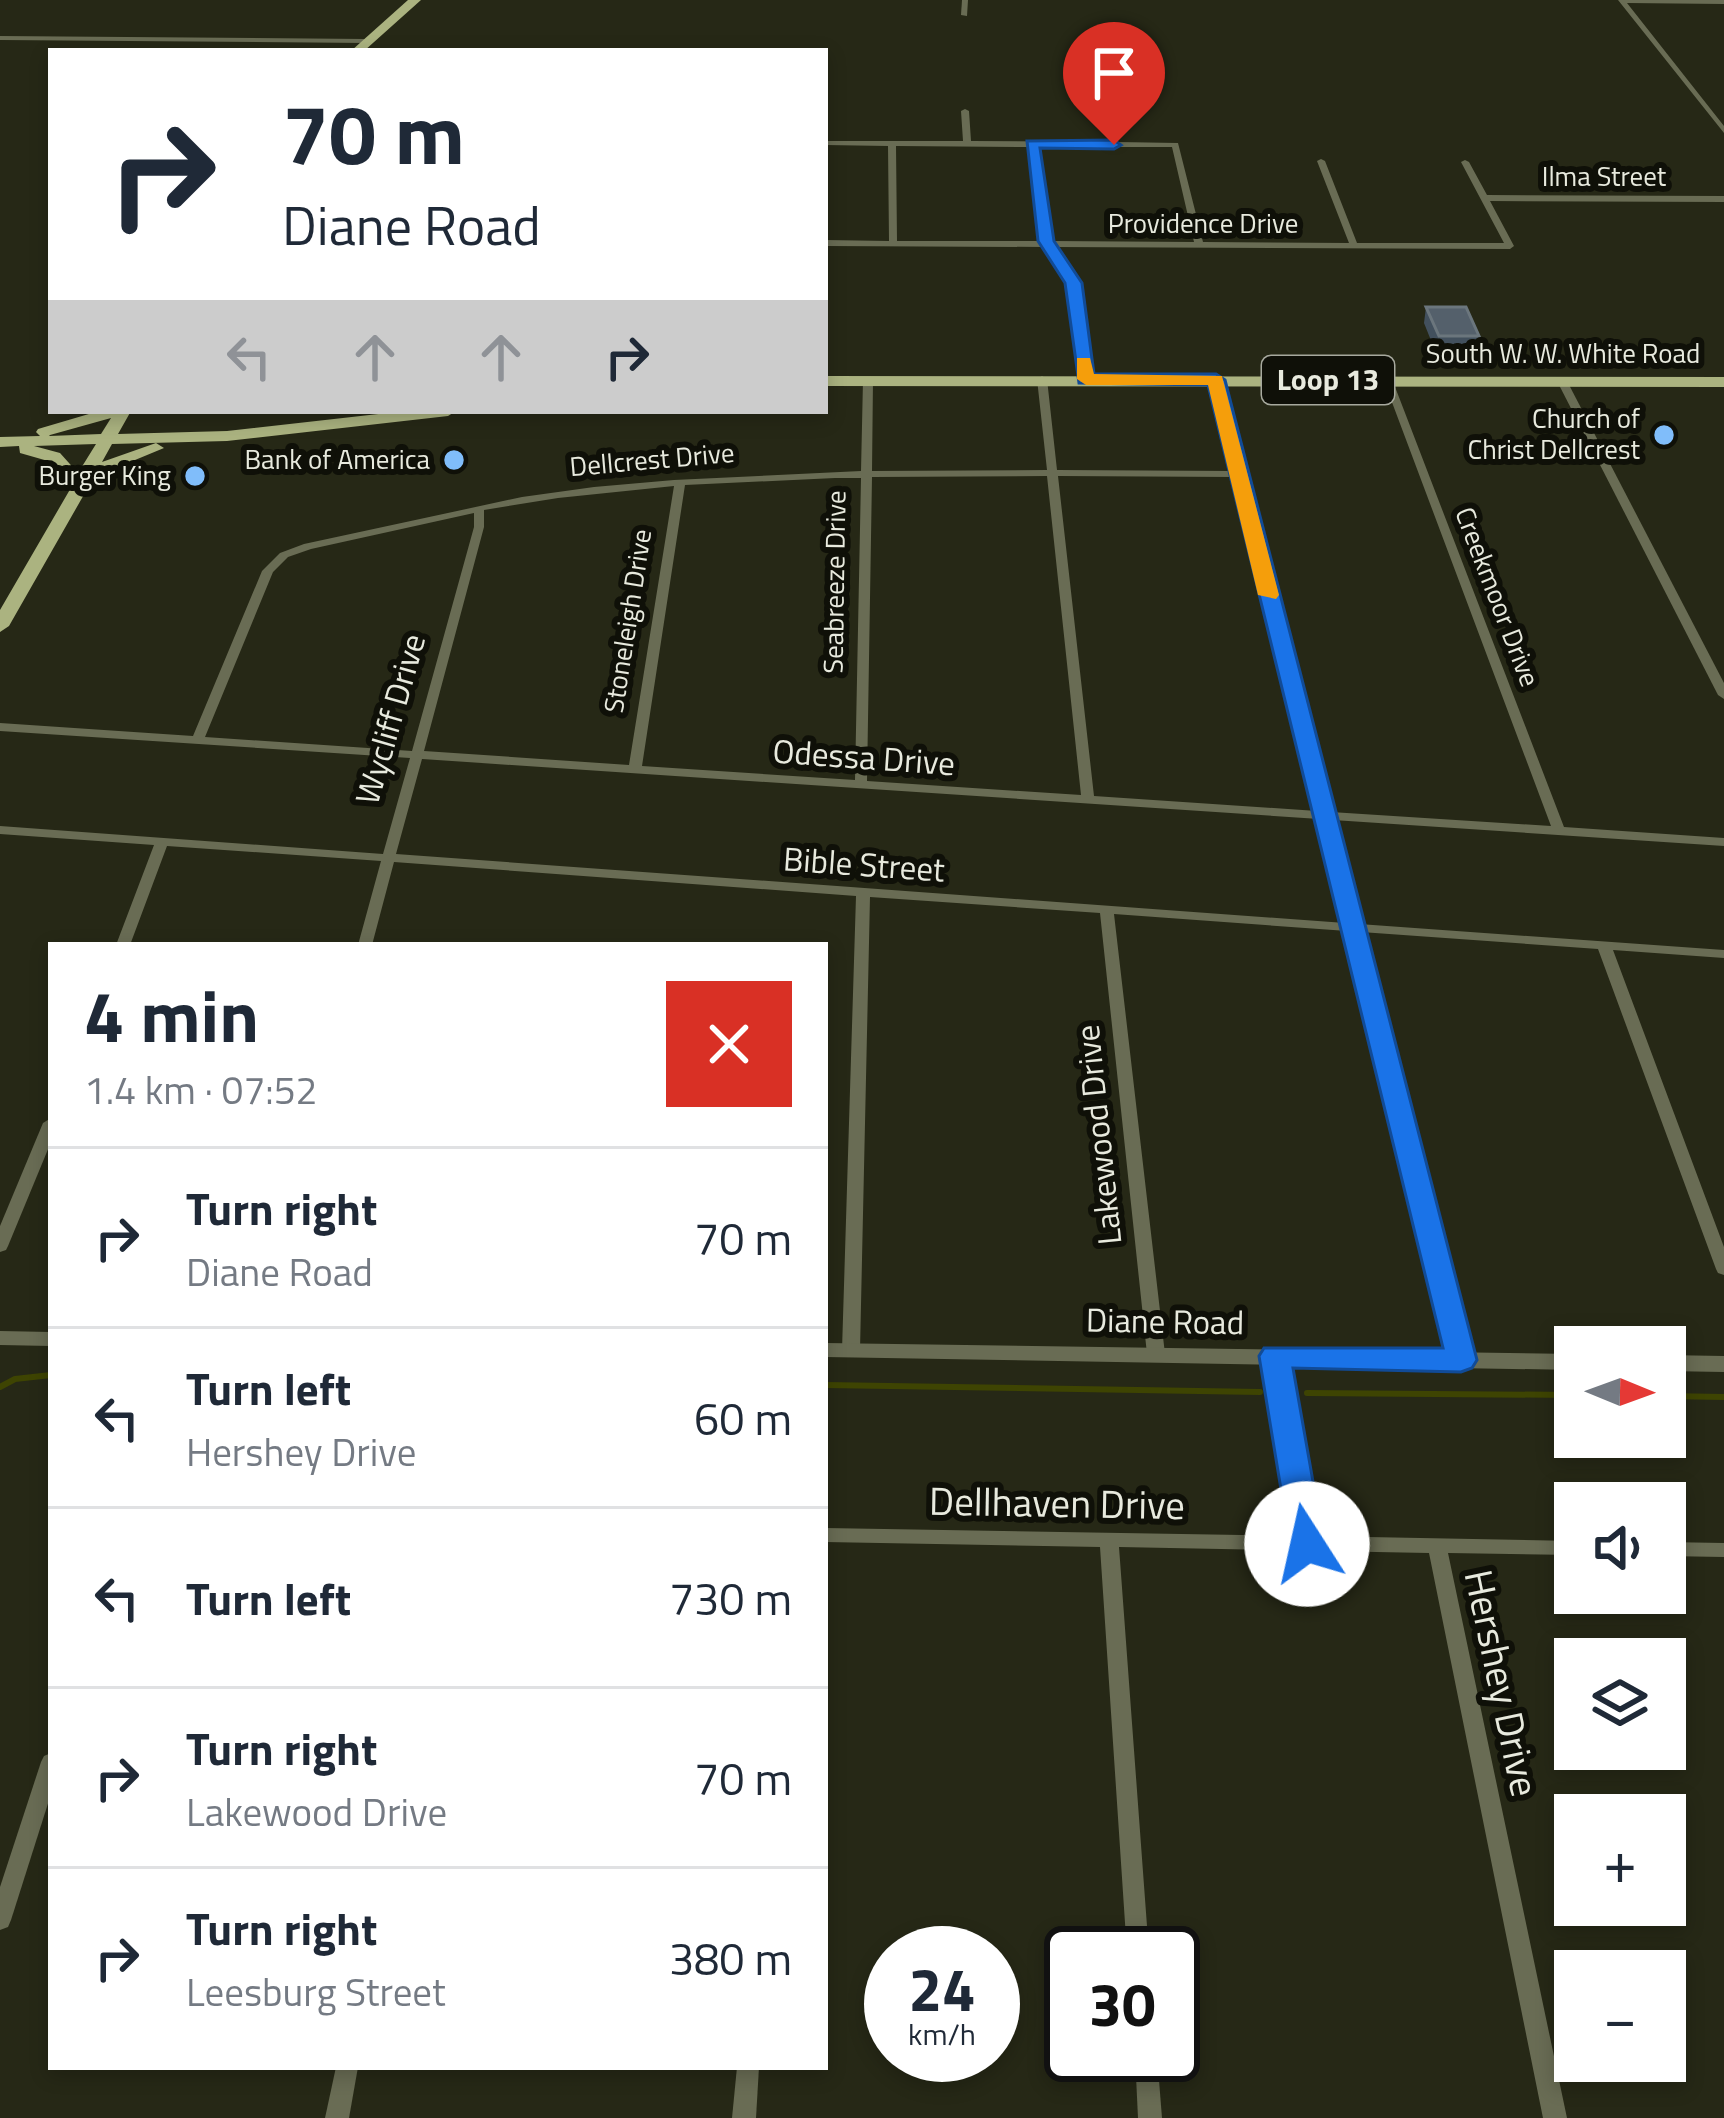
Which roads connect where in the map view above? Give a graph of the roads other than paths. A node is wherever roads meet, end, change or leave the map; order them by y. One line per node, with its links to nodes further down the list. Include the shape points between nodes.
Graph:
1 (965, 0): 5 (street)
2 (1622, 0): 4 (street); 10 (street)
3 (415, 1): 7 (main road)
4 (1724, 2)
5 (965, 15)
6 (0, 38): 7 (street)
7 (361, 46)
8 (965, 111): 13 (street)
9 (1107, 114): 15 (street)
10 (1724, 131)
11 (828, 143): 12 (street)
12 (892, 144): 13 (street); 21 (street)
13 (968, 144): 14 (street)
14 (1032, 144): 15 (street); 22 (street)
15 (1114, 145): 23 (street, via 1174,145)
16 (1321, 161): 24 (street)
17 (1465, 162): 18 (street)
18 (1483, 198): 19 (street, Ilma Street); 24 (street, Providence Drive, via 1510,246)
19 (1724, 199)
20 (828, 243): 21 (street, Providence Drive)
21 (893, 244): 22 (street, Providence Drive)
22 (1048, 244): 23 (street, Providence Drive); 26 (street, via 1074,283)
23 (1199, 245): 24 (street, Providence Drive)
24 (1354, 245)
25 (1042, 379): 26 (main road, South W. W. White Road / Loop 13); 27 (main road, South W. W. White Road / Loop 13); 43 (street)
26 (1086, 379): 28 (main road, South W. W. White Road / Loop 13)
27 (868, 380): 29 (main road, South W. W. White Road / Loop 13); 42 (street, Seabreeze Drive)
28 (1216, 380): 30 (main road, South W. W. White Road / Loop 13); 44 (street)
29 (828, 381)
30 (1389, 381): 31 (main road, South W. W. White Road / Loop 13); 58 (street, Creekmoor Drive)
31 (1562, 381): 32 (main road, South W. W. White Road / Loop 13); 49 (street)
32 (1724, 382)
33 (109, 414): 37 (main road)
34 (118, 414): 41 (main road)
35 (138, 414): 39 (main road)
36 (420, 414): 38 (main road)
37 (40, 433): 40 (main road); 41 (main road)
38 (216, 436): 39 (main road); 45 (main road, via 142,450)
39 (176, 438): 41 (main road)
40 (3, 439): 41 (main road); 45 (main road, via 54,457)
41 (106, 439): 45 (main road)
42 (866, 474): 43 (street, Dellcrest Drive); 46 (street, Dellcrest Drive); 54 (street, Seabreeze Drive)
43 (1052, 474): 44 (street, Dellcrest Drive); 55 (street)
44 (1238, 474): 56 (street)
45 (83, 480): 48 (main road)
46 (680, 483): 47 (street, Dellcrest Drive); 53 (street, Stoneleigh Drive)
47 (479, 510): 51 (street, Dellcrest Drive, via 284,555 268,571); 52 (street, Wycliff Drive)
48 (0, 626)
49 (1724, 695)
50 (0, 727): 51 (street, Odessa Drive)
51 (197, 741): 52 (street, Odessa Drive)
52 (414, 754): 53 (street, Odessa Drive); 61 (street, Wycliff Drive)
53 (634, 769): 54 (street, Odessa Drive)
54 (861, 784): 55 (street, Odessa Drive)
55 (1088, 800): 56 (street, Odessa Drive)
56 (1323, 815): 58 (street, Odessa Drive); 64 (street)
57 (0, 830): 59 (street, Bible Street)
58 (1559, 831): 60 (street, Odessa Drive)
59 (162, 842): 61 (street, Bible Street); 65 (street)
60 (1724, 842)
61 (386, 857): 62 (street, Bible Street); 66 (street, Wycliff Drive)
62 (863, 891): 63 (street, Bible Street); 75 (street)
63 (1106, 908): 64 (street, Bible Street); 76 (street, Lakewood Drive)
64 (1351, 927): 67 (street, Bible Street); 78 (street)
65 (124, 942)
66 (365, 942)
67 (1604, 945): 68 (street, Bible Street); 71 (street)
68 (1724, 954)
69 (48, 1130): 70 (street)
70 (0, 1246)
71 (1724, 1269)
72 (0, 1338): 73 (street)
73 (48, 1339)
74 (828, 1350): 75 (street, Diane Road)
75 (851, 1350): 76 (street, Diane Road)
76 (1156, 1354): 77 (street, Diane Road)
77 (1275, 1356): 78 (street, Diane Road); 84 (street)
78 (1461, 1360): 79 (street, Diane Road)
79 (1554, 1362)
80 (1686, 1363): 81 (street)
81 (1724, 1364)
82 (828, 1535): 83 (street, Dellhaven Drive)
83 (1109, 1540): 84 (street, Dellhaven Drive); 91 (street)
84 (1307, 1544): 85 (street, Dellhaven Drive)
85 (1437, 1545): 86 (street, Dellhaven Drive); 98 (street, Hershey Drive)
86 (1554, 1548)
87 (1686, 1549): 88 (street)
88 (1724, 1550)
89 (48, 1771): 90 (street)
90 (0, 1920)
91 (1136, 1926)
92 (346, 2070): 95 (street)
93 (748, 2070): 96 (street)
94 (1147, 2082): 97 (street)
95 (337, 2118)
96 (744, 2118)
97 (1150, 2118)
98 (1555, 2118)

